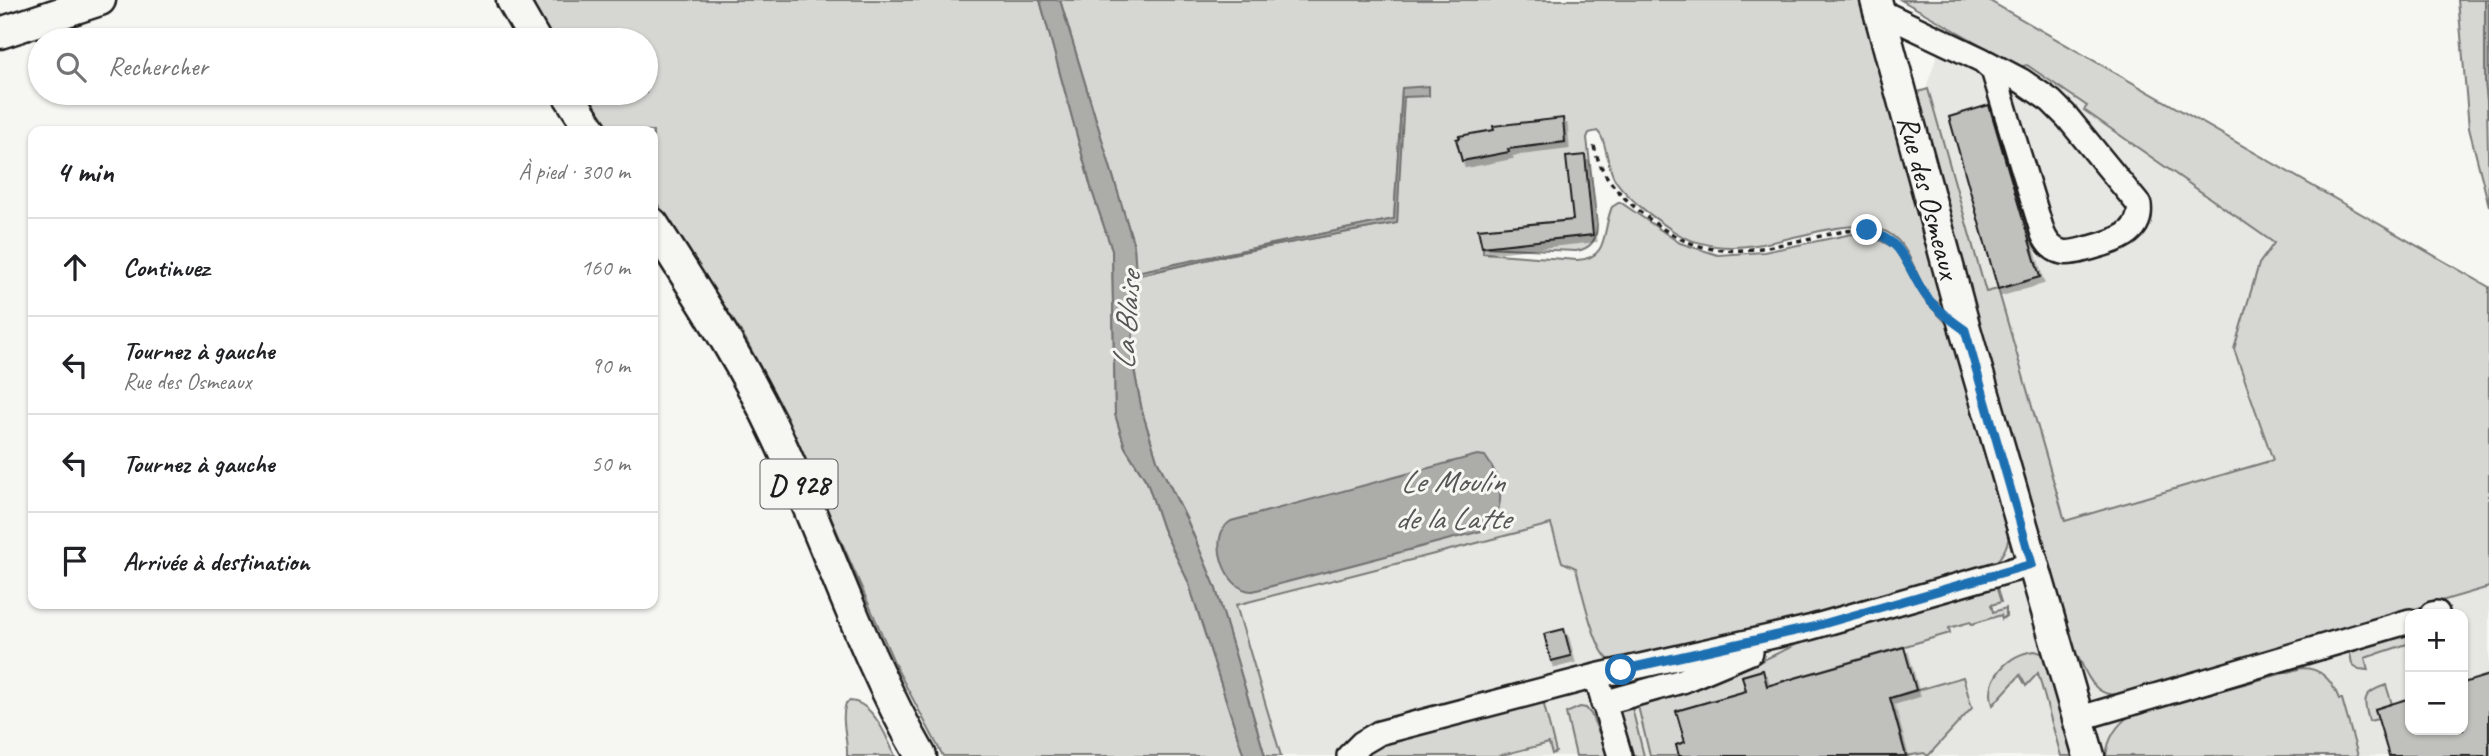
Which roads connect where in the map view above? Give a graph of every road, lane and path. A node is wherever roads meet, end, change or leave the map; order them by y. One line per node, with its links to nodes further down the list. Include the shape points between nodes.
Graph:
1 (100, 0): 5 (main road)
2 (512, 0): 4 (main road)
3 (1878, 6): 6 (lane); 12 (main road, Rue des Osmeaux)
4 (528, 28)
5 (0, 33)
6 (1982, 60): 6 (lane, via 2041,93 2084,138 2139,205 2139,217 2127,235 2070,253 2046,241 1996,75)
7 (575, 105): 8 (main road)
8 (589, 126)
9 (1594, 146): 11 (path, via 1611,184 1656,225 1686,242 1716,250 1747,250 1867,230 1898,246)
10 (658, 233): 18 (main road, D 928, via 760,399 866,650)
11 (1936, 307)
12 (2032, 564): 14 (lane); 17 (main road, Rue des Osmeaux)
13 (2405, 622): 17 (lane)
14 (1809, 628): 15 (lane); 16 (lane, via 1682,681)
15 (1595, 676): 16 (lane); 19 (lane, via 1379,733)
16 (1603, 703): 20 (lane)
17 (2077, 719): 21 (main road, Rue des Osmeaux)
18 (921, 756)
19 (1349, 756)
20 (1620, 756)
21 (2089, 756)

